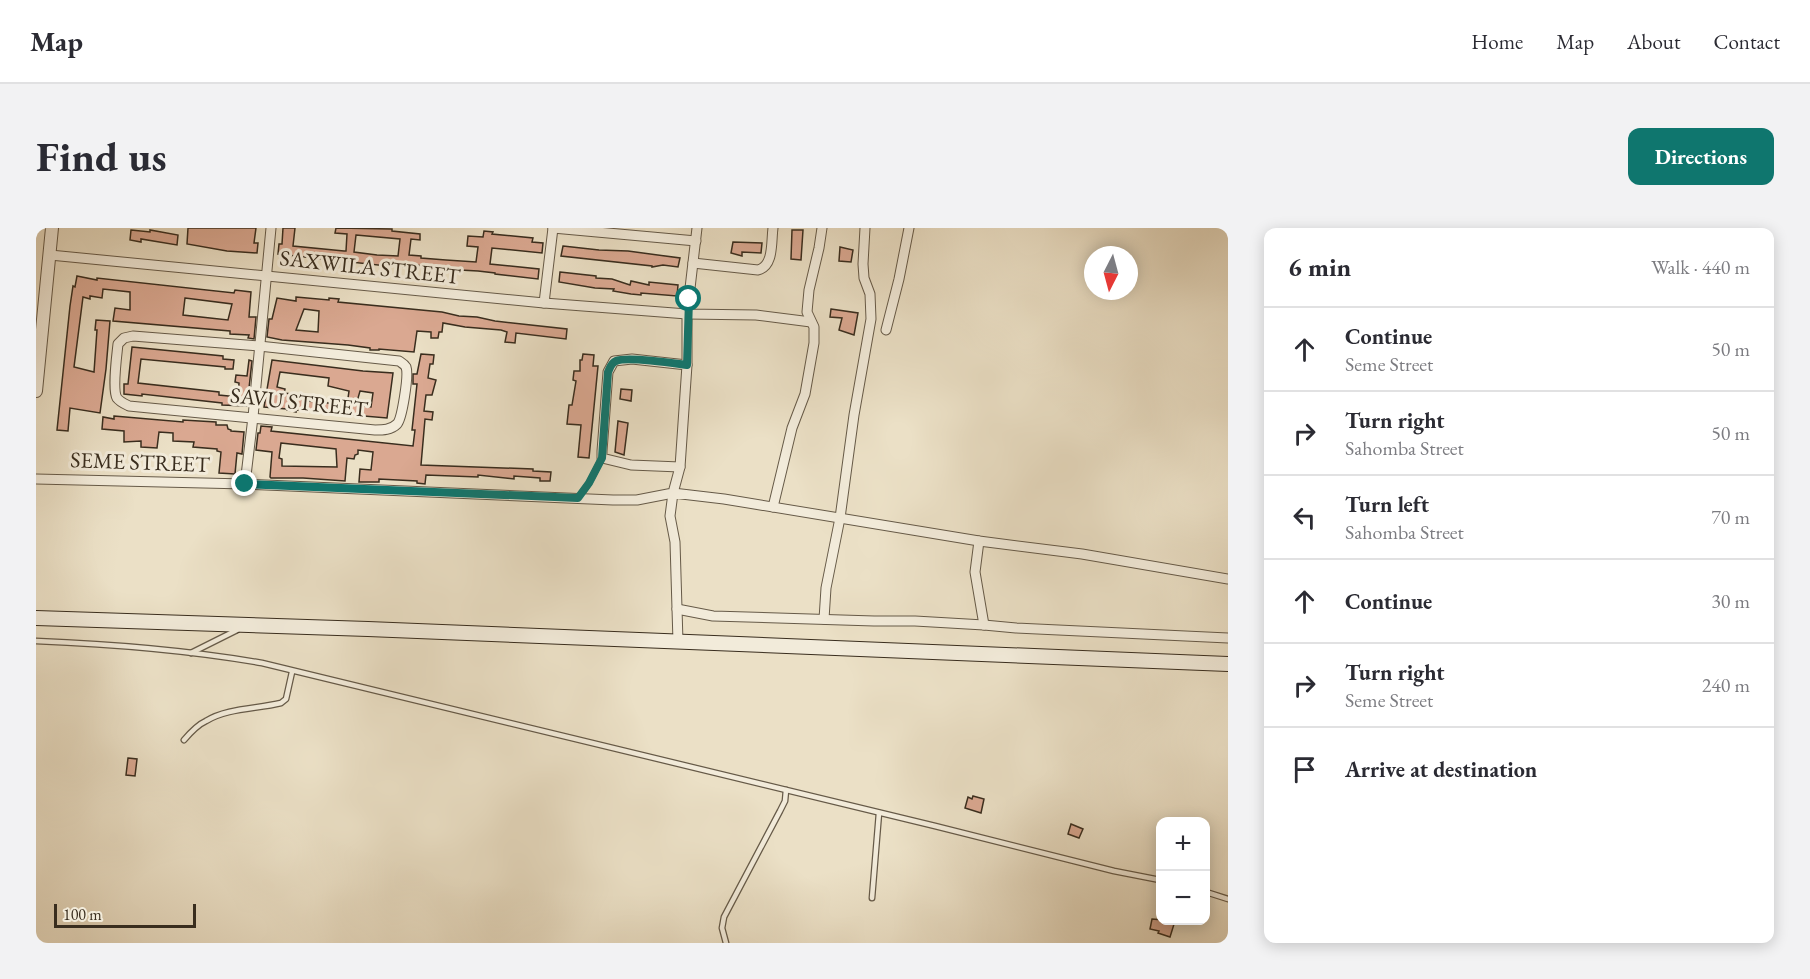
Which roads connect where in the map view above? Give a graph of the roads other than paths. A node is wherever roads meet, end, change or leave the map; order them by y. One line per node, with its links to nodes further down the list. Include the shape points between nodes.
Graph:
1 (52, 228): 10 (street)
2 (271, 228): 12 (street)
3 (553, 228): 9 (street); 13 (street)
4 (697, 228): 9 (street)
5 (773, 228): 11 (street, via 770,257 764,268)
6 (822, 228): 15 (street, via 808,290 807,312)
7 (865, 228): 28 (street, via 863,264 871,319)
8 (909, 228): 16 (street)
9 (696, 241): 11 (street)
10 (50, 255): 12 (street, SAXWILA STREET); 19 (street)
11 (693, 263): 14 (street)
12 (266, 276): 13 (street, SAXWILA STREET); 17 (street)
13 (543, 303): 14 (street, SAXWILA STREET)
14 (687, 314): 15 (street, SAXWILA STREET, via 756,315); 18 (street)
15 (811, 322): 27 (street, via 814,343 805,394)
16 (886, 330)
17 (260, 346): 20 (street); 20 (street, SAVU STREET, via 133,336 121,341 118,348 116,394 125,404); 20 (street, SAVU STREET, via 399,361 406,368 406,377 401,419 385,430)
18 (687, 365): 21 (street, via 632,359 611,365); 22 (street)
19 (36, 392)
20 (253, 417): 24 (street)
21 (602, 458): 22 (street, via 631,465); 26 (lane)
22 (680, 467): 25 (street)
23 (36, 478): 24 (street, SEME STREET)
24 (245, 484): 26 (street, SEME STREET)
25 (673, 493): 26 (street, SEME STREET, via 637,500); 27 (street, SEME STREET); 31 (street, via 670,516 675,542)
26 (578, 498)
27 (772, 507): 28 (street, SEME STREET)
28 (840, 518): 29 (street, SEME STREET); 33 (street)
29 (979, 541): 30 (street, SEME STREET); 34 (street, via 975,572)
30 (1228, 579)
31 (677, 609): 33 (street, via 713,616); 38 (street)
32 (36, 618): 35 (main road)
33 (824, 619): 34 (street)
34 (984, 624): 36 (street)
35 (245, 625): 38 (main road); 39 (lane)
36 (1228, 638)
37 (36, 640): 39 (lane)
38 (678, 642): 40 (main road)
39 (191, 653): 41 (lane)
40 (1228, 664)
41 (292, 672): 42 (lane, via 286,699 281,703 214,717); 43 (lane)
42 (184, 740)
43 (786, 790): 44 (lane); 49 (lane, via 785,801 724,917)
44 (879, 813): 45 (lane); 47 (lane)
45 (1156, 879)
46 (1210, 893): 48 (lane)
47 (872, 898)
48 (1228, 899)
49 (726, 943)

